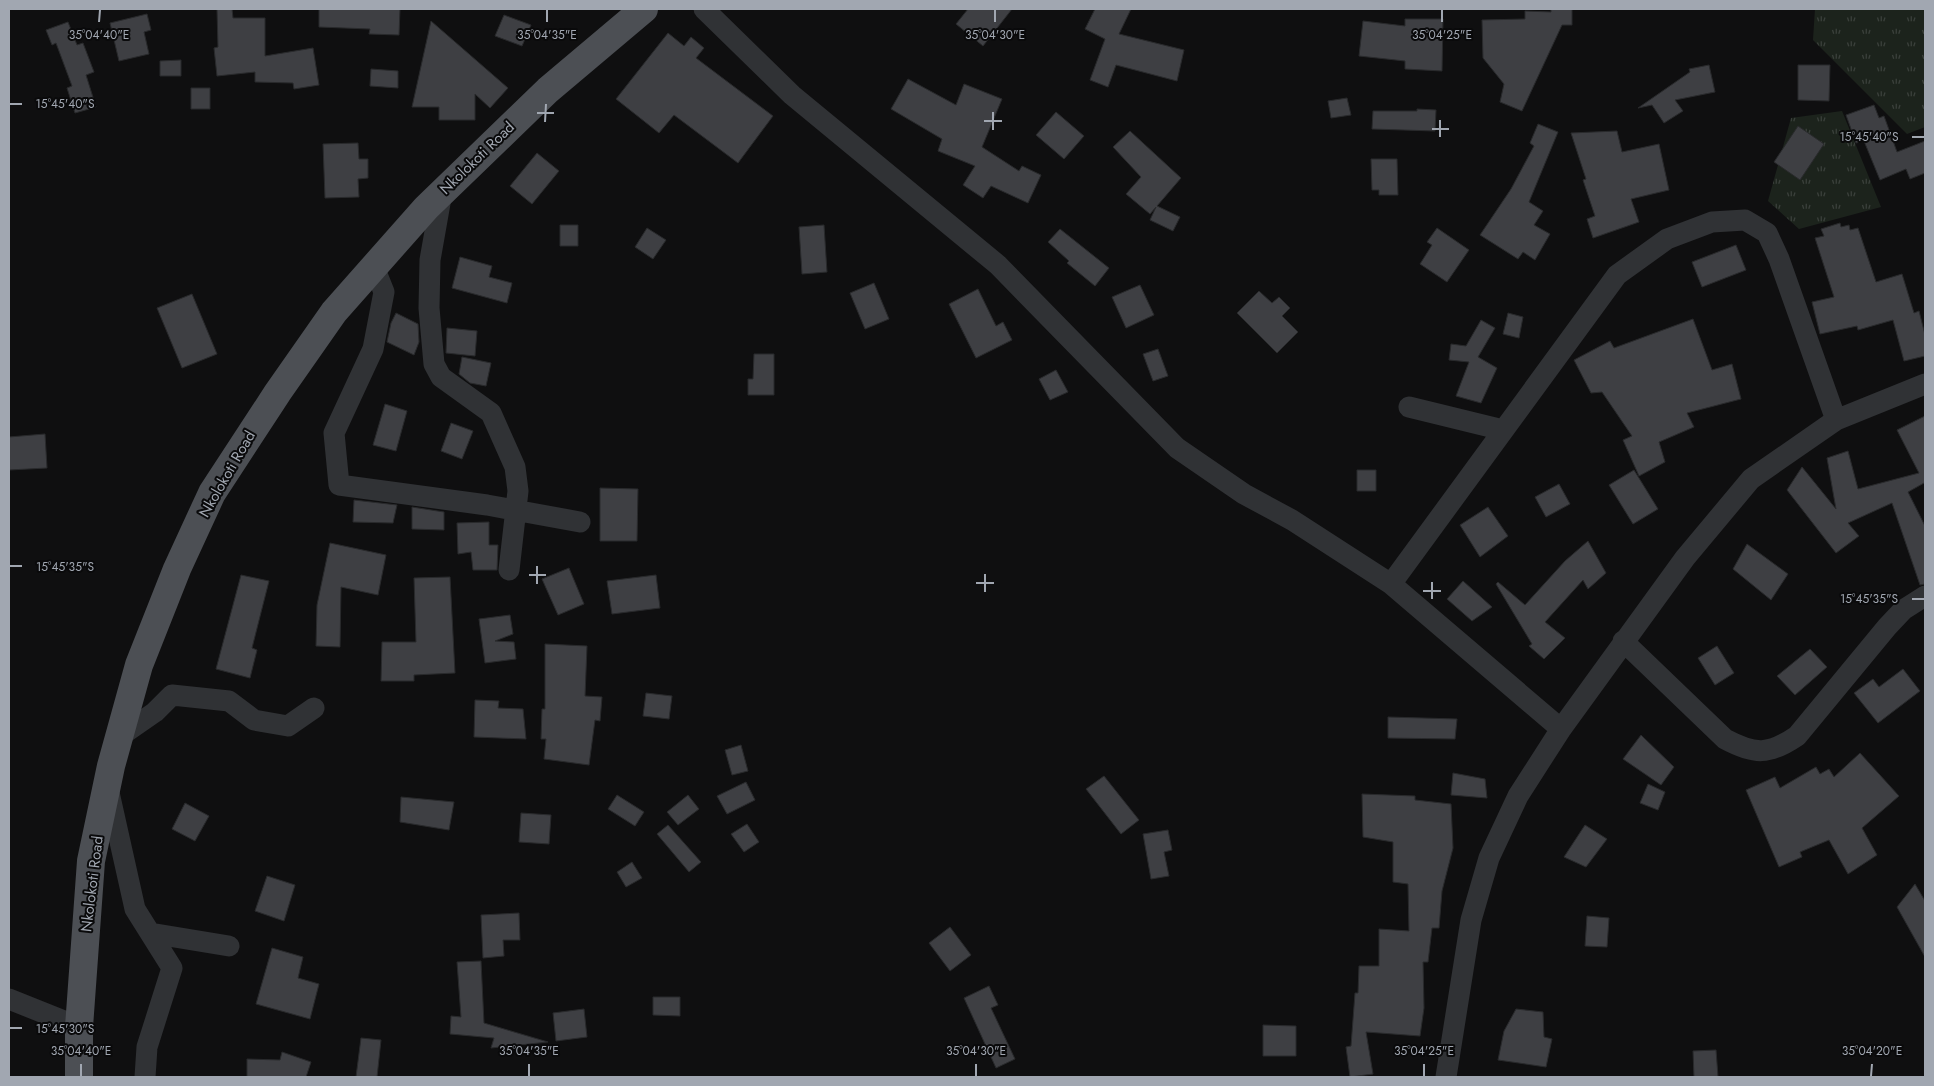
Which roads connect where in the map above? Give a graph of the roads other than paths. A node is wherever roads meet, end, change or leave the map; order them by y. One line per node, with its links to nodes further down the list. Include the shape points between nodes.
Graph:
1 (644, 9): 3 (main road, Nkolokoti Road, via 548,90)
2 (704, 9): 12 (street, via 792,95 998,265 1177,448 1244,494 1292,520)
3 (442, 192): 4 (main road, Nkolokoti Road); 9 (street, via 430,260 434,364 441,377 492,413 515,467 518,491)
4 (374, 267): 9 (street, via 384,292 373,349 334,433 339,485); 17 (main road, Nkolokoti Road, via 334,312 212,493 177,569 139,665)
5 (1925, 384): 7 (street)
6 (1409, 407): 8 (street)
7 (1836, 420): 8 (street, via 1779,259 1767,233 1745,220 1712,222 1667,239 1617,275); 14 (street, via 1751,479 1685,558)
8 (1503, 430): 12 (street)
9 (515, 510): 10 (street); 11 (street)
10 (580, 522)
11 (509, 570)
12 (1391, 584): 16 (street)
13 (1925, 596): 14 (street, via 1903,610 1887,627 1797,736 1780,748 1760,752 1725,739)
14 (1623, 641): 16 (street)
15 (314, 708): 17 (street, via 288,726 254,720 229,701 172,695 155,712)
16 (1561, 729): 25 (street, via 1518,796 1490,858 1471,920)
17 (119, 737): 18 (main road, Nkolokoti Road)
18 (107, 785): 19 (street, via 135,909); 22 (main road, Nkolokoti Road, via 92,861)
19 (150, 933): 20 (street); 24 (street, via 172,968 148,1047)
20 (229, 946)
21 (9, 1000): 22 (street)
22 (79, 1027): 23 (main road, Nkolokoti Road)
23 (80, 1077)
24 (146, 1077)
25 (1446, 1077)

